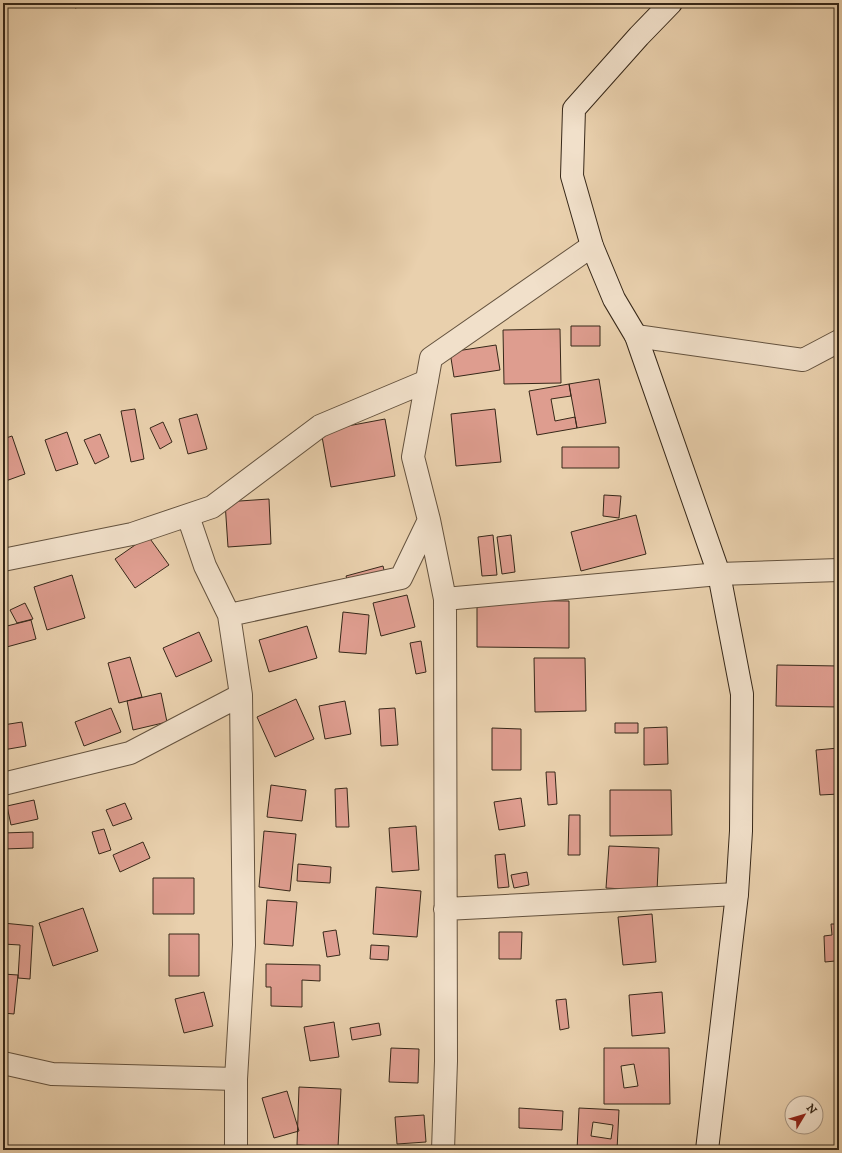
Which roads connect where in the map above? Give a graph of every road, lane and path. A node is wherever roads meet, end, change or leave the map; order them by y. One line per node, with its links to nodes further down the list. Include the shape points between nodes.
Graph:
1 (671, 3): 2 (street, via 574,109 572,176)
2 (592, 246): 3 (street, via 614,299); 5 (street, via 431,358)
3 (636, 336): 4 (street, via 803,360); 10 (street)
4 (839, 341)
5 (427, 381): 6 (street, via 320,426 212,507); 7 (street, via 413,458)
6 (188, 516): 8 (street, via 132,534); 12 (street, via 205,566)
7 (429, 520): 11 (street); 12 (street, via 401,578)
8 (3, 560)
9 (839, 570): 10 (street)
10 (719, 574): 11 (street); 15 (street, via 742,694 741,831)
11 (445, 599): 16 (street)
12 (229, 615): 13 (street)
13 (241, 695): 14 (street, via 130,754); 18 (street, via 244,945)
14 (3, 784)
15 (737, 894): 16 (street); 21 (street)
16 (445, 909): 20 (street, via 446,1061)
17 (3, 1063): 18 (street, via 52,1074)
18 (236, 1079): 19 (street)
19 (235, 1150)
20 (443, 1150)
21 (707, 1150)

